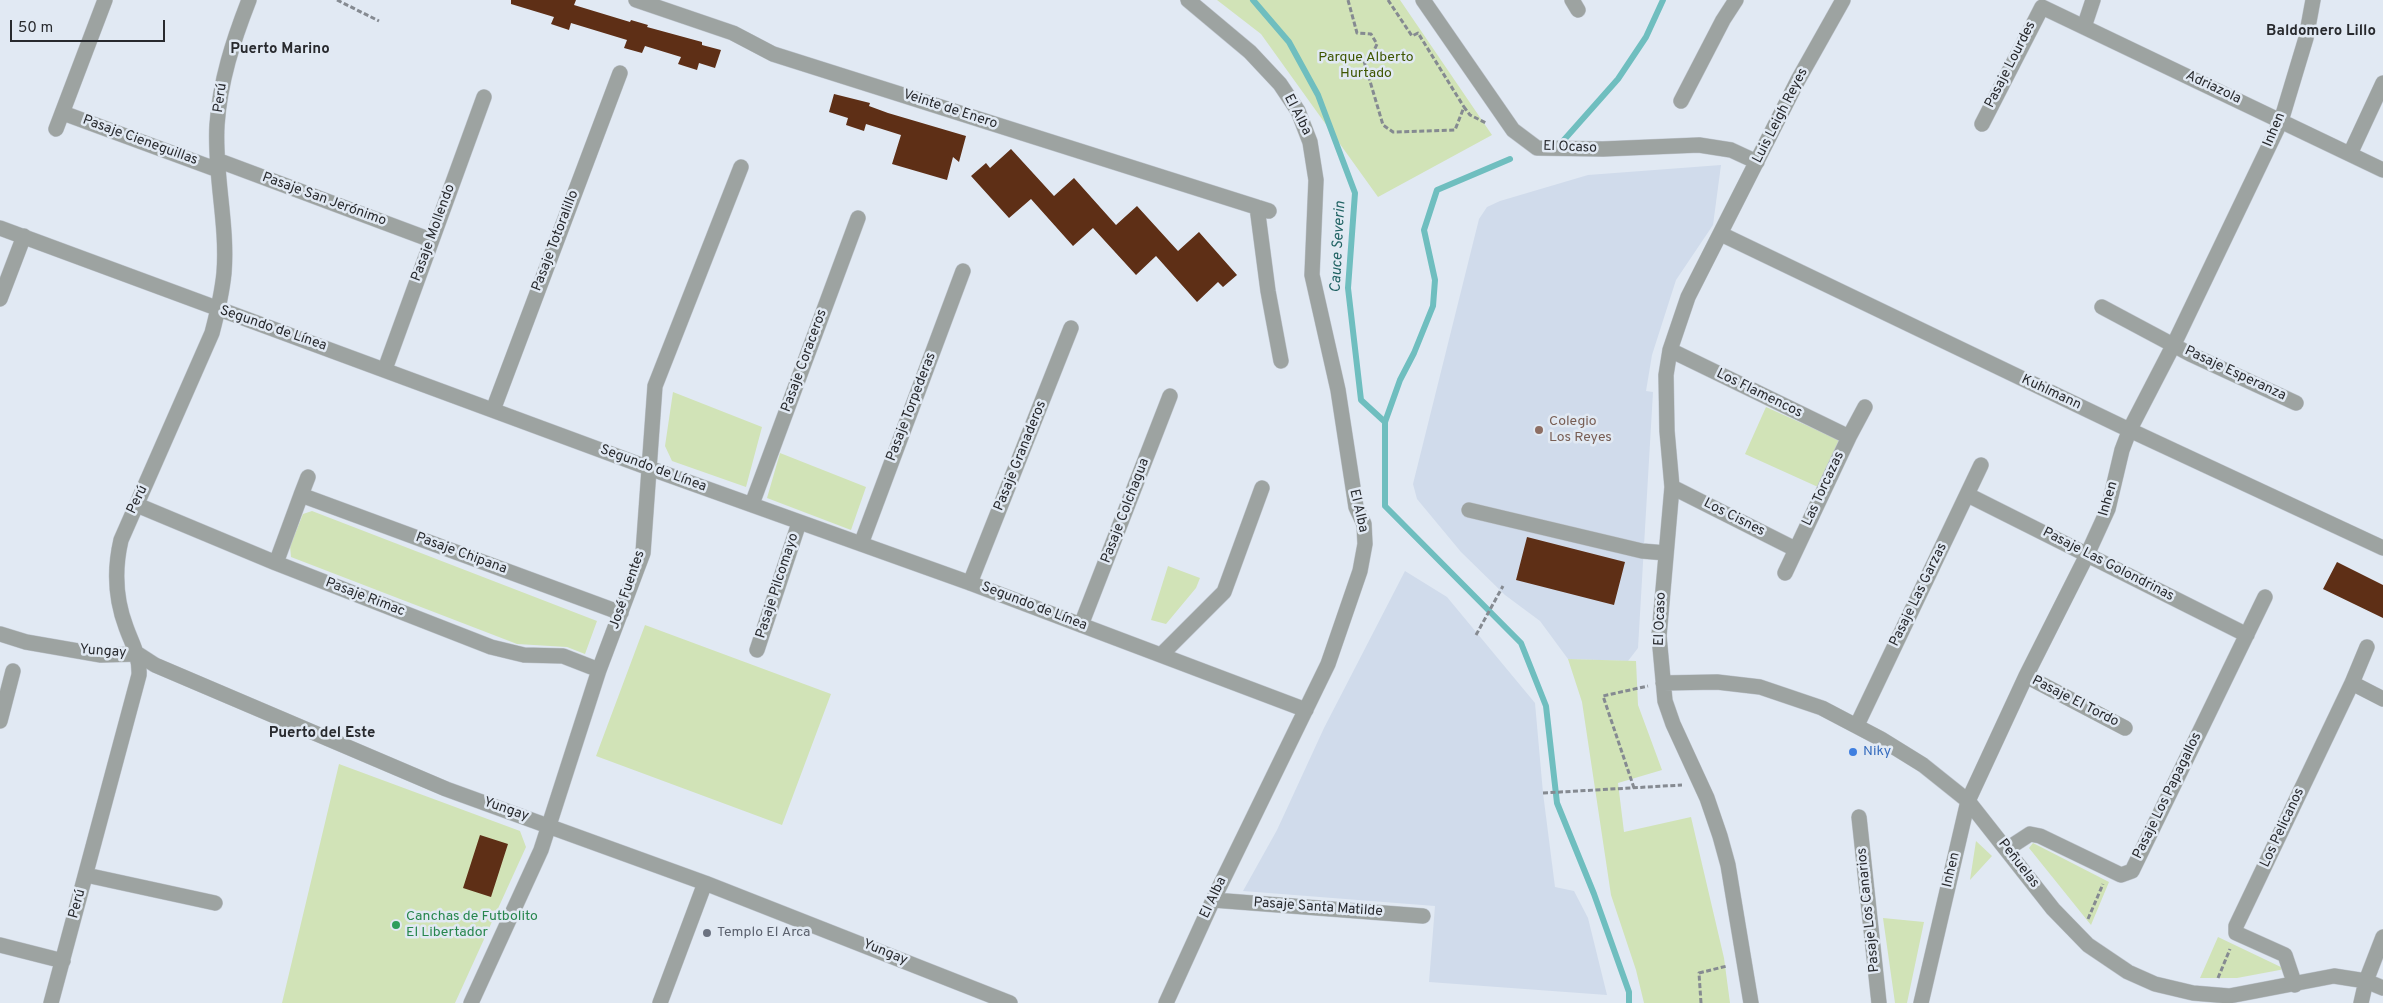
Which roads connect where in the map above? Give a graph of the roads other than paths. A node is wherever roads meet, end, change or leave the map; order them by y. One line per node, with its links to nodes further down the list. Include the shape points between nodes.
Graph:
1 (105, 0): 16 (street)
2 (249, 0): 22 (street, Perú, via 221,90)
3 (636, 0): 37 (street, Veinte de Enero, via 733,33 773,54 1263,209 1268,291)
4 (1188, 0): 79 (street, El Alba, via 1250,52 1280,84 1298,111 1310,142 1316,180 1312,274 1338,390 1365,544 1344,620)
5 (1423, 0): 21 (street, El Ocaso, via 1513,130 1537,148 1699,145 1731,150)
6 (1736, 0): 15 (street)
7 (1843, 0): 21 (street, Luis Leigh Reyes)
8 (2093, 0): 11 (street)
9 (2313, 0): 17 (street, Inhen, via 2306,38)
10 (2042, 7): 11 (street, Adriazola); 18 (street, Pasaje Lourdes)
11 (2084, 27): 17 (street, Adriazola)
12 (620, 73): 42 (street, Pasaje Totoralillo)
13 (2383, 82): 20 (street)
14 (484, 97): 29 (street, Pasaje Mollendo)
15 (1681, 100)
16 (63, 113): 19 (street); 22 (street, Pasaje Cieneguillas)
17 (2281, 121): 20 (street, Adriazola); 35 (street, Inhen)
18 (1982, 124)
19 (56, 129)
20 (2350, 154): 24 (street, Adriazola)
21 (1757, 162): 27 (street, Luis Leigh Reyes)
22 (217, 165): 29 (street, Pasaje San Jerónimo); 33 (street, Perú, via 224,264)
23 (741, 167): 46 (street, José Fuentes, via 655,386)
24 (2383, 170)
25 (858, 218): 52 (street, Pasaje Coraceros)
26 (0, 228): 28 (street, Segundo de Línea)
27 (1721, 234): 36 (street, El Ocaso, via 1688,297); 43 (street, Kuhlmann)
28 (24, 236): 31 (street); 33 (street, Segundo de Línea)
29 (431, 240): 38 (street, Pasaje Mollendo)
30 (963, 271): 56 (street, Pasaje Torpederas)
31 (0, 299)
32 (2102, 307): 35 (street, Pasaje Esperanza)
33 (218, 310): 38 (street, Segundo de Línea); 53 (street, Perú, via 212,333)
34 (1071, 328): 63 (street, Pasaje Granaderos)
35 (2174, 344): 40 (street, Pasaje Esperanza); 43 (street, Inhen)
36 (1670, 350): 44 (street, Los Flamencos); 48 (street, El Ocaso, via 1666,410)
37 (1281, 361)
38 (385, 369): 42 (street, Segundo de Línea)
39 (1170, 396): 66 (street, Pasaje Colchagua)
40 (2296, 403)
41 (1865, 407): 44 (street, Las Torcazas)
42 (493, 410): 46 (street, Segundo de Línea)
43 (2130, 429): 57 (street, Kuhlmann); 60 (street, Inhen, via 2108,509)
44 (1848, 437): 58 (street, Las Torcazas)
45 (1980, 465): 51 (street, Pasaje Las Garzas)
46 (649, 468): 52 (street, Segundo de Línea); 65 (street, José Fuentes, via 642,553)
47 (308, 477): 50 (street)
48 (1672, 486): 58 (street, Los Cisnes); 59 (street, El Ocaso)
49 (1262, 488): 72 (street, via 1224,592)
50 (301, 495): 61 (street); 65 (street, Pasaje Chipana)
51 (1968, 495): 60 (street, Pasaje Las Golondrinas); 81 (street, Pasaje Las Garzas)
52 (752, 504): 55 (street, Segundo de Línea)
53 (137, 505): 61 (street, Pasaje Rimac); 71 (street, Perú, via 121,540 116,578 121,613)
54 (1469, 510): 59 (street, via 1642,551)
55 (799, 523): 56 (street, Segundo de Línea); 70 (street, Pasaje Pilcomayo)
56 (861, 544): 63 (street, Segundo de Línea)
57 (2383, 548)
58 (1795, 549): 62 (street, Las Torcazas)
59 (1666, 553): 76 (street, El Ocaso, via 1658,636)
60 (2087, 555): 68 (street, Pasaje Las Golondrinas); 75 (street, Inhen)
61 (276, 563): 73 (street, Pasaje Rimac, via 491,647 524,655 563,656)
62 (1785, 573)
63 (970, 583): 66 (street, Segundo de Línea)
64 (2265, 597): 68 (street, Pasaje Los Papagallos)
65 (621, 613): 73 (street, José Fuentes)
66 (1081, 625): 72 (street, Segundo de Línea)
67 (0, 634): 71 (street, Yungay, via 100,655)
68 (2247, 635): 86 (street, Pasaje Los Papagallos, via 2132,871 2121,875 2030,834)
69 (2367, 647): 77 (street, Los Pelicanos)
70 (757, 650)
71 (138, 654): 85 (street, Yungay, via 155,665 446,789); 87 (street, Perú, via 138,685)
72 (1161, 655): 79 (street, Segundo de Línea)
73 (600, 670): 85 (street, José Fuentes)
74 (13, 672): 80 (street)
75 (2026, 676): 82 (street, Pasaje El Tordo); 83 (street, Inhen)
76 (1663, 683): 81 (street, Peñuelas, via 1717,682 1760,687 1822,708); 103 (street, El Ocaso, via 1672,724 1700,785 1728,865)
77 (2352, 683): 78 (street); 96 (street, Los Pelicanos, via 2236,926 2236,933 2286,955)
78 (2383, 698)
79 (1306, 710): 89 (street, El Alba)
80 (0, 720)
81 (1857, 725): 83 (street, Peñuelas, via 1922,765)
82 (2125, 728)
83 (1968, 801): 86 (street, Peñuelas); 105 (street, Inhen)
84 (1859, 817): 104 (street, Pasaje Los Canarios)
85 (548, 824): 88 (street, Yungay); 99 (street, José Fuentes, via 541,850)
86 (2006, 849): 96 (street, Peñuelas, via 2072,930 2107,959 2155,984 2193,993 2229,996)
87 (86, 875): 90 (street); 94 (street, Perú)
88 (705, 883): 100 (street); 101 (street, Yungay)
89 (1213, 900): 91 (street, Pasaje Santa Matilde); 102 (street, El Alba)
90 (215, 903)
91 (1423, 916)
92 (2383, 937): 95 (street)
93 (0, 944): 94 (street)
94 (62, 961): 98 (street, Perú)
95 (2366, 981): 96 (street, Peñuelas, via 2334,976); 97 (street, Peñuelas); 106 (street)
96 (2295, 985)
97 (2383, 988)
98 (51, 1003)
99 (471, 1003)
100 (660, 1003)
101 (1010, 1003)
102 (1166, 1003)
103 (1751, 1003)
104 (1879, 1003)
105 (1921, 1003)
106 (2361, 1003)

